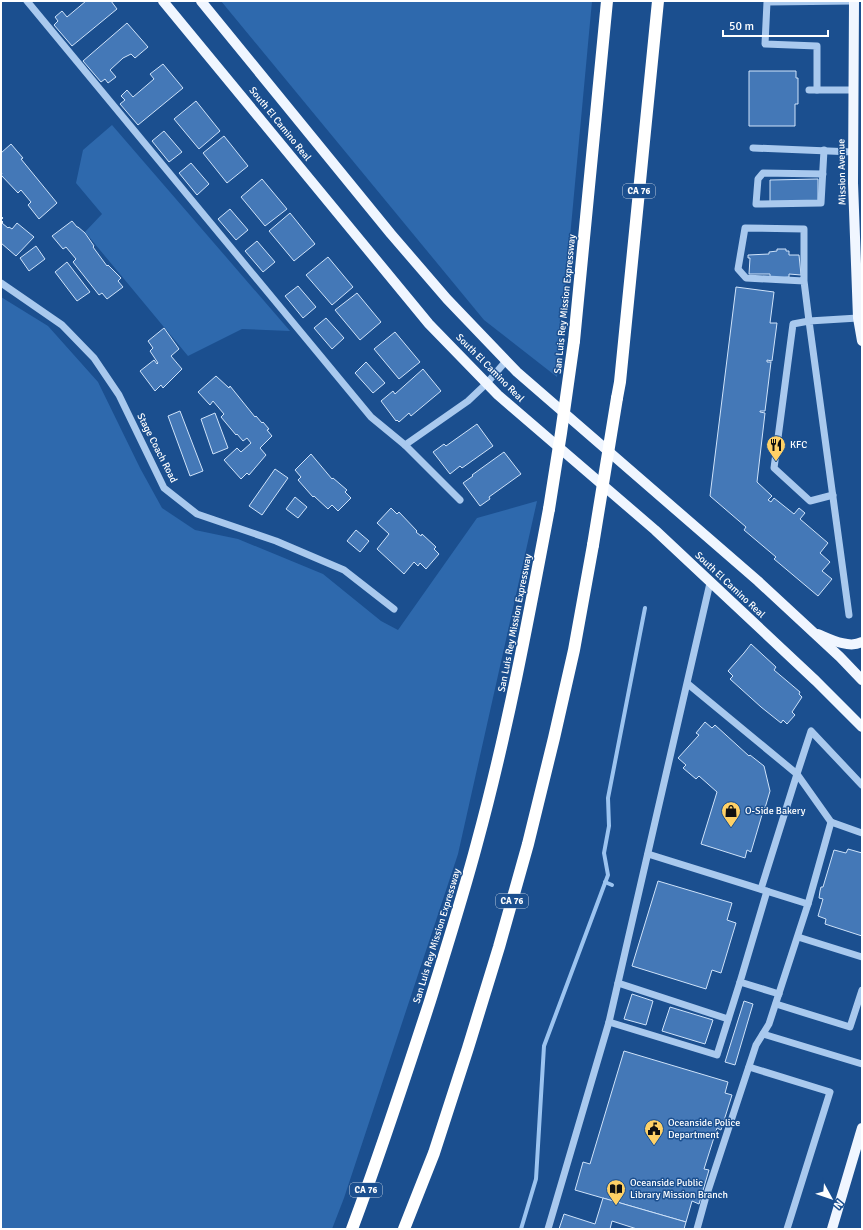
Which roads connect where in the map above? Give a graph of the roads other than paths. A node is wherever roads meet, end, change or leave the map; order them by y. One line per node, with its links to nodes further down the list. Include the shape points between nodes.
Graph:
1 (28, 1): 25 (street, via 371,417)
2 (163, 1): 24 (main road, South El Camino Real, via 424,318)
3 (201, 1): 23 (main road, South El Camino Real, via 391,234)
4 (607, 1): 56 (highway, San Luis Rey Mission Expressway / CA 76, bridge, via 574,341 562,433 530,614 477,844 422,1027)
5 (658, 1): 57 (highway, CA 76, bridge, via 620,382 574,650 528,844 499,947 434,1153)
6 (767, 1): 7 (street); 10 (street, via 766,44 817,46)
7 (854, 1): 8 (main road); 11 (main road, Mission Avenue)
8 (862, 7)
9 (809, 90): 10 (street)
10 (817, 90): 11 (street)
11 (854, 90): 14 (main road, Mission Avenue)
12 (753, 148): 13 (street)
13 (824, 150): 14 (street); 15 (street)
14 (853, 152): 16 (main road, Mission Avenue)
15 (823, 174): 15 (street, via 763,173 758,179 756,204 821,203)
16 (853, 183): 17 (main road); 20 (main road, Mission Avenue)
17 (862, 192)
18 (804, 281): 18 (street, via 746,278 738,269 745,228 804,229); 21 (street)
19 (1, 283): 29 (street, Stage Coach Road, via 62,325 94,358 119,395 164,488 197,514 276,541 344,570)
20 (860, 318): 21 (street); 22 (main road, Mission Avenue)
21 (809, 321): 26 (street); 26 (street, via 793,324 774,468 810,500)
22 (862, 341)
23 (506, 361): 24 (street); 31 (main road, South El Camino Real)
24 (487, 383): 25 (street, via 468,401); 28 (main road, South El Camino Real, via 655,530)
25 (405, 445): 27 (street)
26 (833, 495): 30 (street)
27 (460, 500)
28 (710, 583): 34 (street); 35 (main road, South El Camino Real)
29 (394, 609)
30 (849, 615)
31 (814, 633): 32 (main road, via 847,644); 33 (main road, South El Camino Real)
32 (862, 642)
33 (862, 680)
34 (688, 684): 36 (street); 40 (street)
35 (862, 727)
36 (797, 774): 37 (street, via 811,731); 38 (street); 41 (street)
37 (862, 785)
38 (831, 822): 39 (street); 42 (street)
39 (862, 833)
40 (648, 854): 41 (street); 46 (street)
41 (764, 890): 42 (street); 45 (street)
42 (808, 904): 43 (street)
43 (798, 937): 44 (street); 48 (street)
44 (862, 957)
45 (740, 982): 48 (street); 50 (street)
46 (618, 983): 50 (street); 51 (street)
47 (862, 990): 49 (street, via 850,1027)
48 (779, 994): 49 (street)
49 (776, 1004): 52 (street)
50 (728, 1019): 51 (street, via 717,1055)
51 (609, 1022): 58 (street)
52 (763, 1034): 53 (street); 54 (street, via 756,1045)
53 (862, 1064)
54 (749, 1067): 59 (street); 60 (street, via 830,1092)
55 (862, 1128): 61 (main road)
56 (352, 1229)
57 (404, 1229)
58 (548, 1229)
59 (697, 1229)
60 (788, 1229)
61 (832, 1229)

